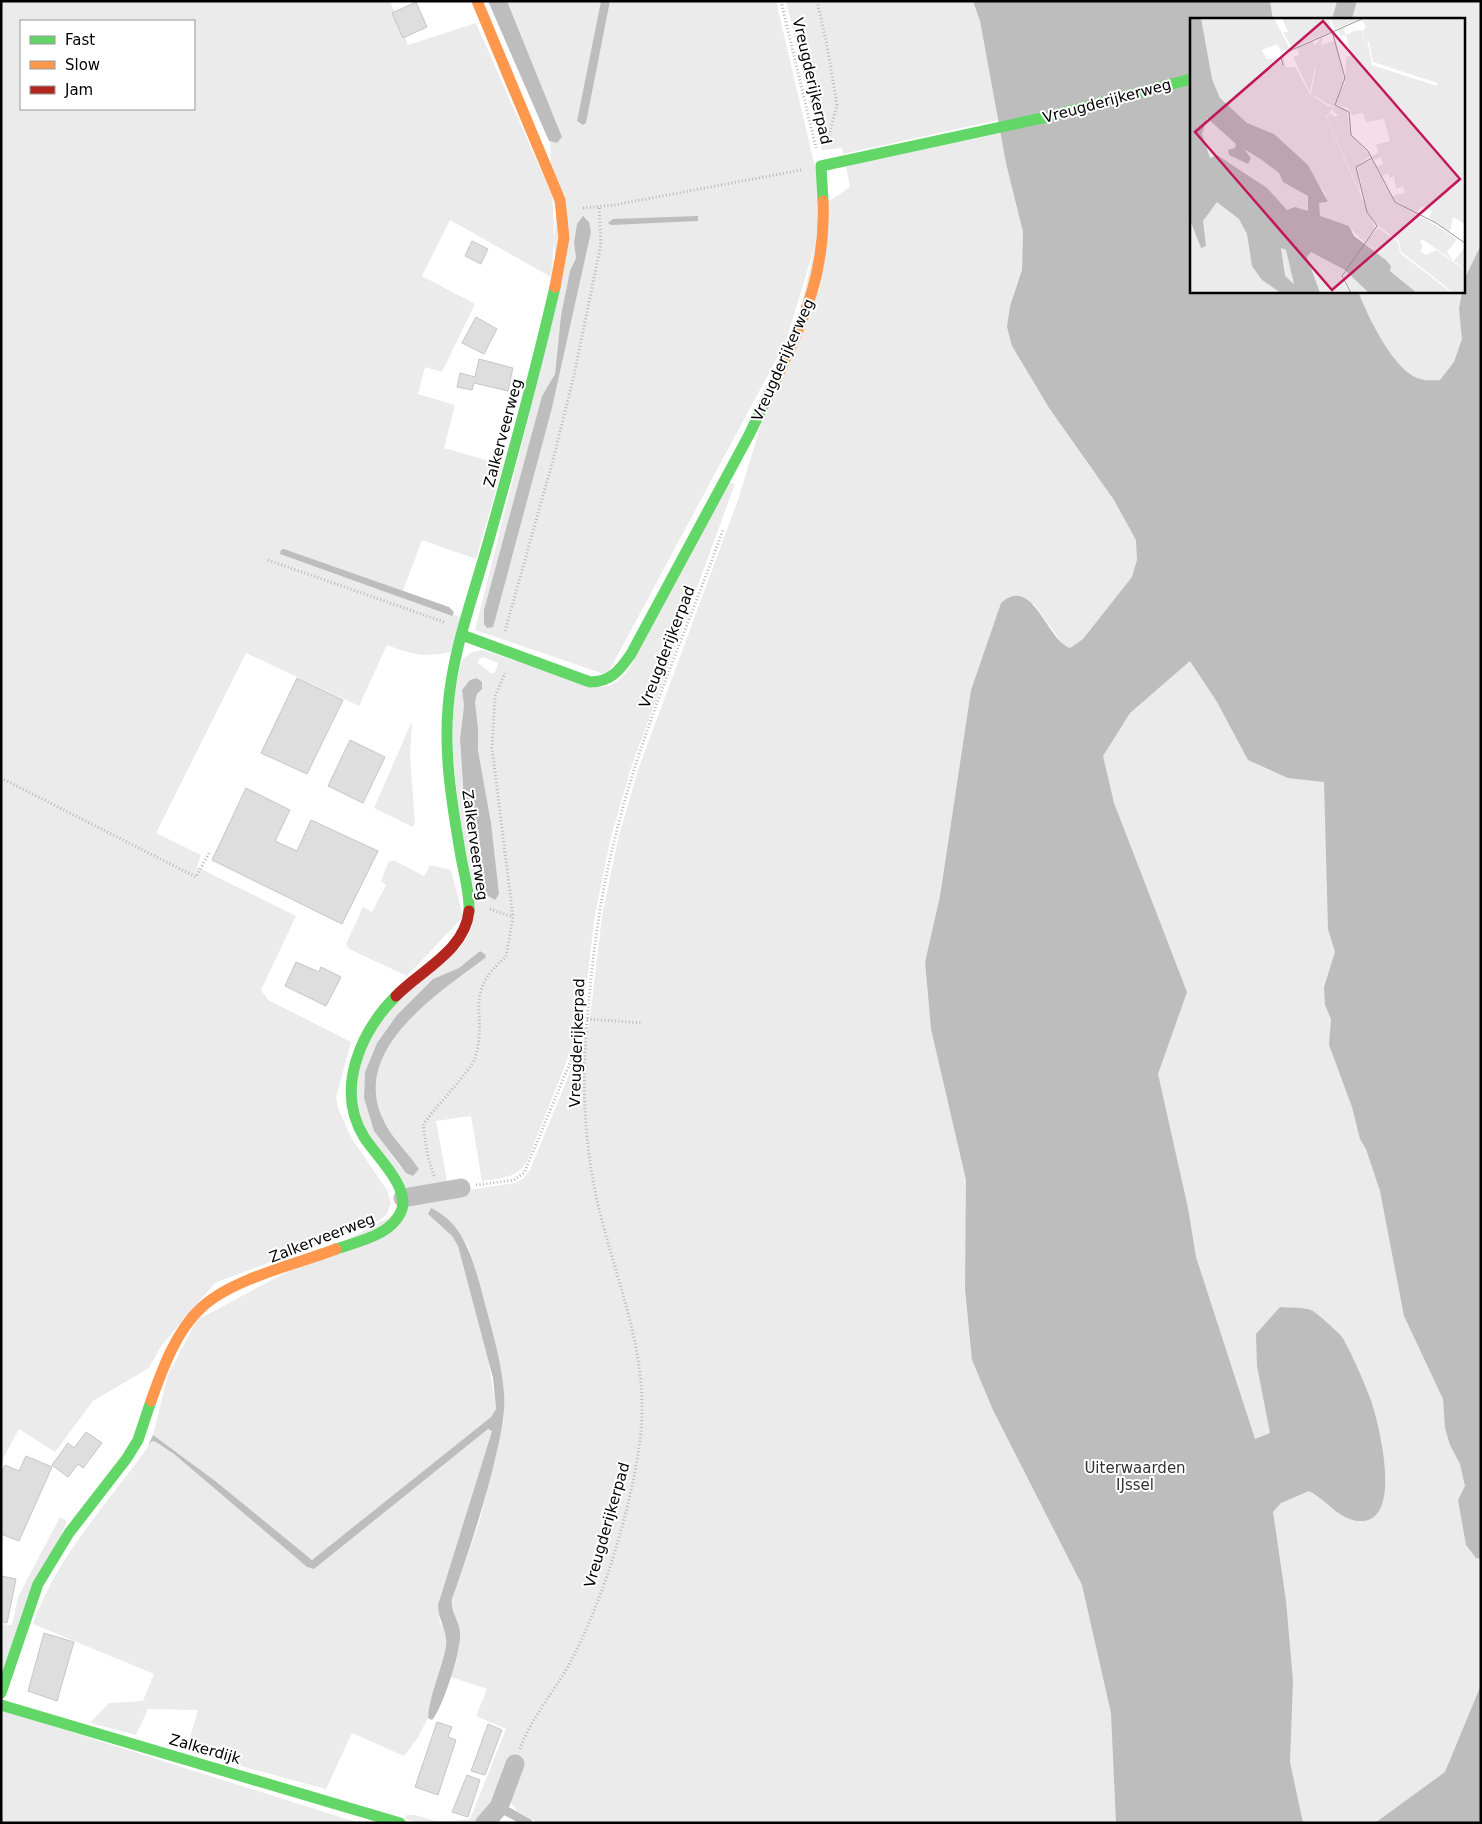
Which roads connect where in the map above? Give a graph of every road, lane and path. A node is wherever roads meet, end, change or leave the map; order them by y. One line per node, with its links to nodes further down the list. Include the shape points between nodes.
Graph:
1 (477, 1): 11 (street, Zalkerveerweg, via 560,200 564,225 545,334)
2 (781, 1): 7 (path, Vreugderijkerpad)
3 (817, 1): 7 (path, via 837,105)
4 (1347, 1): 5 (street)
5 (1342, 18)
6 (1190, 78): 7 (street, Vreugderijkerweg, via 1047,117)
7 (821, 166): 12 (street, Vreugderijkerweg, via 824,231 816,280 804,319 749,435 624,665 612,679 590,682)
8 (796, 170): 12 (path, via 599,206 602,244 553,460)
9 (725, 525): 15 (path, Vreugderijkerpad, via 626,797 598,915)
10 (268, 560): 11 (path)
11 (463, 632): 12 (street, Vreugderijkerweg); 20 (street, Zalkerveerweg, via 448,706 447,734 468,916 456,944 384,1008 359,1052 352,1079 355,1117)
12 (502, 650): 19 (path, via 508,666 495,697 492,748 513,917 506,957 486,978 478,999 479,1036 474,1060 423,1124)
13 (1, 778): 14 (path, via 196,877)
14 (209, 853)
15 (587, 1019): 16 (path); 17 (path, Vreugderijkerpad)
16 (643, 1022)
17 (586, 1024): 18 (path, via 524,1173 514,1180); 23 (path, Vreugderijkerpad, via 585,1108 590,1161 601,1218 632,1320 642,1395 640,1446 628,1500 589,1624 570,1664 529,1730)
18 (461, 1188): 19 (street)
19 (438, 1192): 20 (street)
20 (403, 1198): 21 (street, Zalkerveerweg, via 404,1207 399,1219 381,1233 229,1288 201,1307 186,1324 160,1375 138,1440 70,1533 38,1584)
21 (1, 1693)
22 (1, 1705): 25 (street, Zalkerdijk)
23 (515, 1764): 24 (street)
24 (499, 1808): 26 (street); 27 (lane)
25 (400, 1823)
26 (485, 1823)
27 (528, 1823)

